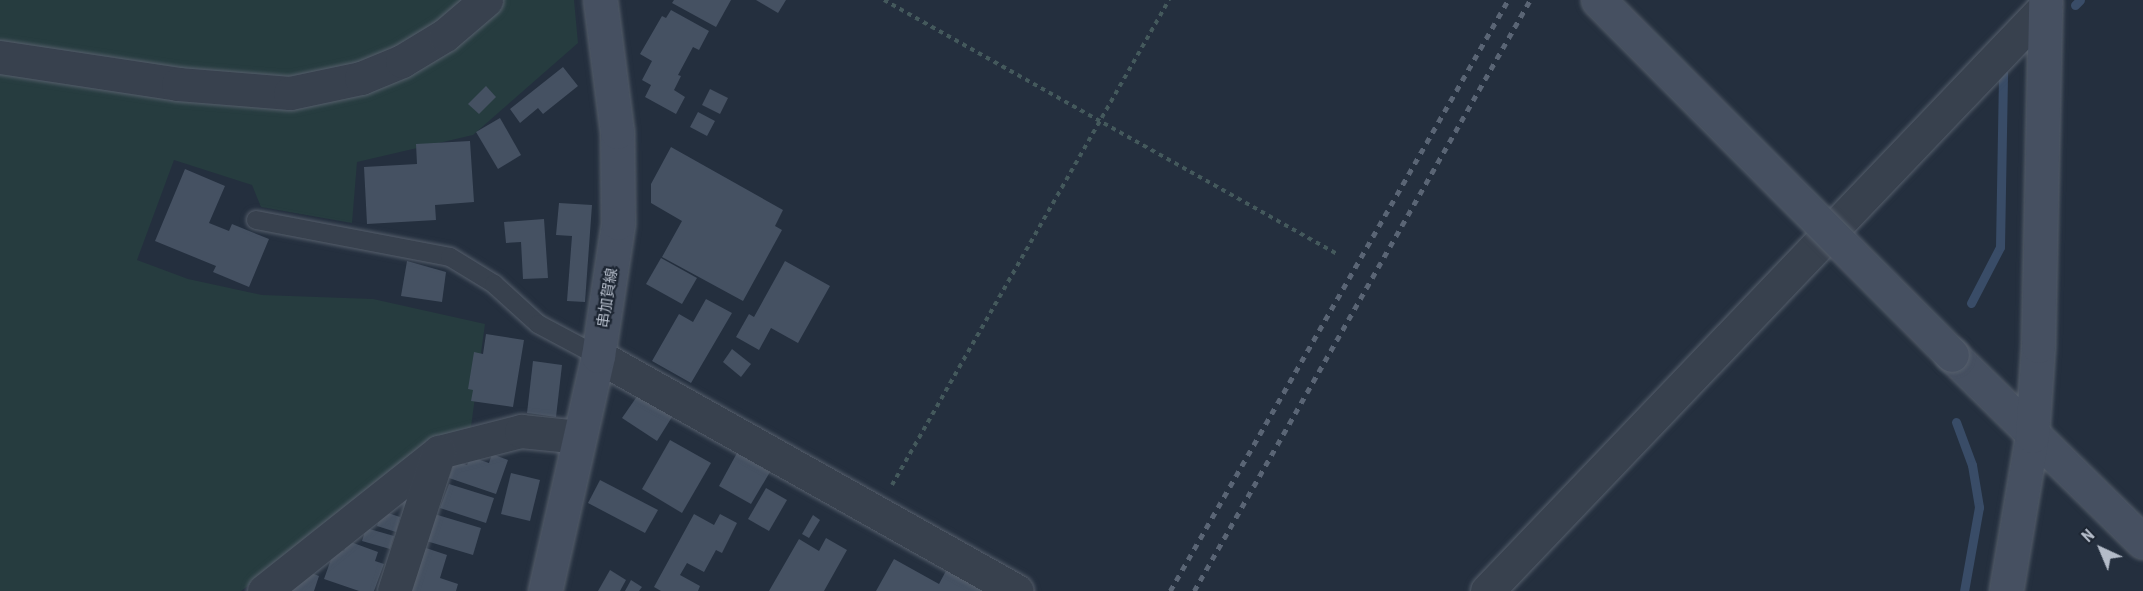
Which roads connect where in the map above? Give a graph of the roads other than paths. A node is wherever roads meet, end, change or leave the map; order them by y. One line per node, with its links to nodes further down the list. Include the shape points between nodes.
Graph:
1 (486, 0): 5 (street, via 446,35 402,61 350,81 290,93 178,84)
2 (600, 0): 7 (street, 串加賀線, via 617,132 618,223)
3 (1598, 0): 9 (street, bridge)
4 (2045, 3): 9 (street, via 2038,346); 16 (street)
5 (0, 57)
6 (256, 220): 7 (lane, via 450,257 494,284 538,324)
7 (598, 356): 8 (street, 串加賀線); 15 (street)
8 (579, 436): 10 (street, via 521,431); 14 (street, 串加賀線)
9 (2032, 436): 11 (street); 17 (street)
10 (439, 452): 12 (street); 13 (street)
11 (2143, 542)
12 (264, 591)
13 (394, 591)
14 (545, 591)
15 (1017, 591)
16 (1487, 591)
17 (2006, 591)

